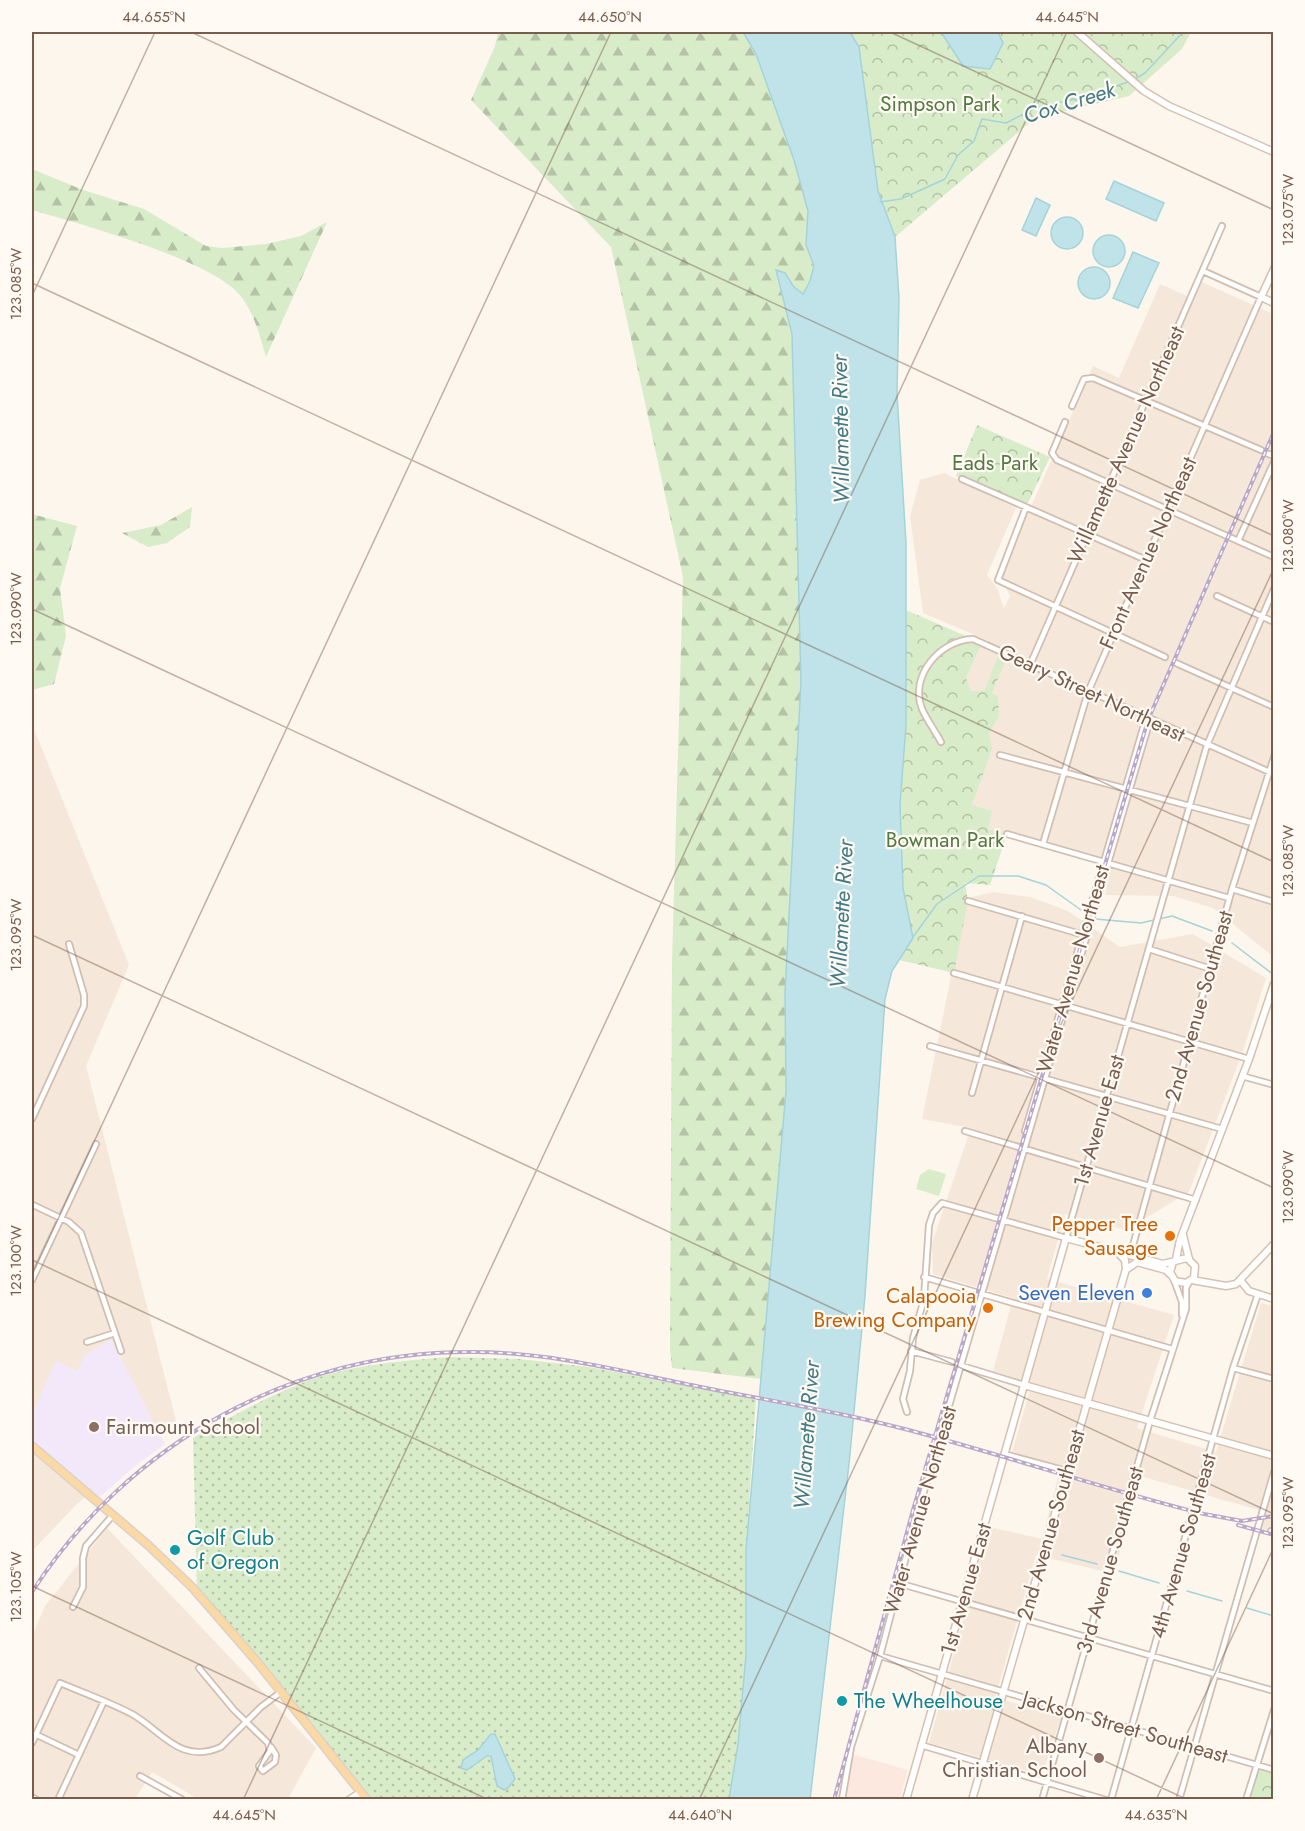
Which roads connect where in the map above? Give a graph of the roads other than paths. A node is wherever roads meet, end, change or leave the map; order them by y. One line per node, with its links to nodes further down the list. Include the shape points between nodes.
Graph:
1 (1077, 32): 2 (main road, via 1144,91)
2 (1274, 152)
3 (1222, 226): 5 (street, Willamette Avenue Northeast)
4 (1274, 269): 6 (main road, Front Avenue Northeast)
5 (1203, 271): 6 (street); 8 (street, Willamette Avenue Northeast)
6 (1261, 297): 7 (main road); 11 (street, Front Avenue Northeast)
7 (1274, 303)
8 (1146, 400): 9 (street, via 1086,378); 11 (street); 15 (street, Willamette Avenue Northeast)
9 (1072, 406)
10 (1065, 422): 15 (street, via 1053,457)
11 (1205, 424): 12 (street); 17 (street, Front Avenue Northeast)
12 (1274, 456)
13 (1274, 462): 19 (street)
14 (962, 479): 16 (street)
15 (1109, 484): 17 (street); 18 (street, Willamette Avenue Northeast)
16 (1026, 507): 18 (street); 24 (street, via 998,580)
17 (1166, 509): 19 (street); 21 (street, Front Avenue Northeast)
18 (1087, 534): 21 (street); 24 (street, Willamette Avenue Northeast)
19 (1238, 541): 20 (street)
20 (1274, 557)
21 (1144, 559): 27 (street, Front Avenue Northeast)
22 (1274, 589): 25 (street, 1st Avenue East)
23 (1217, 596): 25 (street)
24 (1056, 607): 27 (street); 30 (street, Willamette Avenue Northeast)
25 (1262, 617): 26 (street); 31 (street, 1st Avenue East)
26 (1274, 622)
27 (1113, 634): 28 (street); 32 (street, Front Avenue Northeast)
28 (1165, 657)
29 (1176, 663): 31 (street)
30 (1030, 665): 32 (street, Geary Street Northeast); 35 (street, Geary Street Northeast, via 969,639 948,647 929,662 923,673 921,707)
31 (1231, 688): 33 (street); 36 (street, 1st Avenue East)
32 (1088, 692): 34 (street, Geary Street Northeast); 39 (street, Front Avenue Northeast)
33 (1274, 706)
34 (1148, 719): 36 (street, Geary Street Northeast); 42 (street, Water Avenue Northeast)
35 (941, 742)
36 (1207, 745): 40 (street, Geary Street Northeast); 43 (street, 1st Avenue East)
37 (1000, 755): 39 (street)
38 (1274, 757): 40 (street, 2nd Avenue Southeast)
39 (1062, 772): 42 (street); 46 (street, Front Avenue Northeast)
40 (1267, 772): 41 (street, Geary Street Northeast); 44 (street, 2nd Avenue Southeast)
41 (1274, 774)
42 (1127, 790): 43 (street); 47 (street, Water Avenue Northeast)
43 (1189, 807): 44 (street); 48 (street, 1st Avenue East)
44 (1252, 823): 49 (street, 2nd Avenue Southeast)
45 (1007, 834): 46 (street)
46 (1043, 844): 47 (street)
47 (1106, 862): 48 (street); 54 (street, Water Avenue Northeast)
48 (1168, 879): 50 (street); 56 (street, 1st Avenue East)
49 (1232, 889): 50 (street, 2nd Avenue Southeast); 52 (street)
50 (1229, 898): 57 (street, 2nd Avenue Southeast)
51 (968, 901): 53 (street)
52 (1274, 902)
53 (1022, 916): 54 (street); 60 (street)
54 (1085, 935): 61 (street, Water Avenue Northeast)
55 (69, 944): 73 (street, via 84,1006)
56 (1149, 949): 57 (street); 62 (street, 1st Avenue East)
57 (1211, 969): 63 (street, 2nd Avenue Southeast)
58 (954, 973): 60 (street)
59 (1273, 984): 65 (main road)
60 (1002, 988): 61 (street); 66 (street)
61 (1065, 1006): 62 (street); 68 (street, Water Avenue Northeast)
62 (1127, 1024): 63 (street); 71 (street, 1st Avenue East)
63 (1190, 1042): 65 (street); 72 (street, 2nd Avenue Southeast)
64 (930, 1046): 66 (street)
65 (1249, 1059): 67 (main road)
66 (982, 1061): 68 (street); 70 (street)
67 (1242, 1076): 69 (street); 74 (main road)
68 (1043, 1078): 71 (street); 77 (street, Water Avenue Northeast)
69 (1274, 1085)
70 (972, 1093)
71 (1107, 1096): 72 (street); 78 (street, 1st Avenue East)
72 (1169, 1114): 74 (street); 79 (street, 2nd Avenue Southeast)
73 (32, 1119)
74 (1222, 1129): 80 (main road)
75 (965, 1131): 77 (street)
76 (96, 1144): 82 (street)
77 (1022, 1149): 78 (street); 83 (street, Water Avenue Northeast)
78 (1086, 1168): 79 (street); 85 (street, 1st Avenue East)
79 (1149, 1186): 80 (street); 88 (street, 2nd Avenue Southeast)
80 (1196, 1200): 84 (main road)
81 (33, 1205): 82 (street)
82 (61, 1218): 95 (street); 105 (street, via 83,1236)
83 (1002, 1221): 85 (street); 93 (street, via 942,1203 929,1225); 99 (street, Water Avenue Northeast)
84 (1183, 1234): 89 (main road); 90 (main road)
85 (1066, 1238): 87 (main road); 102 (main road, 1st Avenue East)
86 (1274, 1244): 97 (main road)
87 (1118, 1254): 88 (main road); 92 (main road, via 1125,1260)
88 (1130, 1256): 90 (main road, via 1163,1264)
89 (1189, 1259): 90 (main road); 91 (main road)
90 (1175, 1261): 94 (main road)
91 (1196, 1268): 96 (main road); 98 (main road)
92 (1126, 1269): 94 (main road, via 1137,1262 1164,1270); 104 (main road, 2nd Avenue Southeast)
93 (924, 1277): 99 (street); 109 (street, via 924,1299)
94 (1172, 1277): 96 (main road, via 1182,1284); 103 (street, 3rd Avenue Southeast, via 1182,1302)
95 (32, 1280)
96 (1190, 1281): 98 (main road); 103 (street, 3rd Avenue Southeast)
97 (1241, 1281): 98 (main road, via 1230,1286); 100 (main road, via 1249,1291)
98 (1216, 1283)
99 (982, 1293): 102 (street); 111 (street, Water Avenue Northeast)
100 (1258, 1294): 101 (main road); 112 (street, 4th Avenue Southeast)
101 (1274, 1299)
102 (1045, 1312): 104 (street); 114 (main road, 1st Avenue East)
103 (1182, 1321): 107 (street, 3rd Avenue Southeast)
104 (1108, 1329): 107 (street); 115 (main road, 2nd Avenue Southeast)
105 (115, 1333): 106 (street); 108 (street)
106 (87, 1342)
107 (1172, 1349): 117 (street, 3rd Avenue Southeast)
108 (121, 1351)
109 (912, 1351): 110 (street); 116 (street, via 903,1399)
110 (952, 1362)
111 (962, 1366): 114 (street); 125 (street, Water Avenue Northeast)
112 (1233, 1368): 113 (street); 118 (street, 4th Avenue Southeast)
113 (1274, 1379)
114 (1024, 1385): 115 (main road); 120 (main road, 1st Avenue East)
115 (1087, 1403): 117 (main road); 122 (main road, 2nd Avenue Southeast)
116 (907, 1412)
117 (1150, 1421): 118 (main road); 129 (street, 3rd Avenue Southeast)
118 (1213, 1439): 121 (main road); 131 (street, 4th Avenue Southeast)
119 (33, 1449): 124 (main road)
120 (1004, 1454): 122 (street); 126 (main road, 1st Avenue East)
121 (1274, 1456)
122 (1066, 1471): 128 (main road, 2nd Avenue Southeast)
123 (1274, 1472): 134 (street)
124 (113, 1515): 127 (street, via 86,1546 83,1587); 136 (main road, via 192,1587)
125 (898, 1583): 126 (street); 130 (street, Water Avenue Northeast)
126 (962, 1603): 128 (street); 133 (main road, 1st Avenue East)
127 (73, 1607)
128 (1024, 1621): 129 (street); 137 (main road, 2nd Avenue Southeast)
129 (1087, 1639): 131 (street); 140 (street, 3rd Avenue Southeast)
130 (880, 1656): 133 (street, Jackson Street Southeast); 161 (street, Water Avenue Northeast, via 851,1747)
131 (1151, 1657): 134 (street); 142 (street, 4th Avenue Southeast)
132 (199, 1668): 141 (street)
133 (942, 1673): 137 (street, Jackson Street Southeast); 145 (main road, 1st Avenue East)
134 (1215, 1674): 135 (street); 147 (street)
135 (1274, 1691)
136 (281, 1692): 141 (street); 154 (main road)
137 (1004, 1692): 140 (street, Jackson Street Southeast); 149 (main road, 2nd Avenue Southeast)
138 (104, 1701): 141 (street, via 132,1714 176,1747 191,1751 221,1747); 143 (street, via 60,1683); 148 (street)
139 (1274, 1710): 150 (street)
140 (1068, 1711): 142 (street, Jackson Street Southeast); 153 (street, 3rd Avenue Southeast)
141 (248, 1723): 146 (street)
142 (1132, 1728): 147 (street, Jackson Street Southeast); 166 (street, 4th Avenue Southeast)
143 (35, 1734): 144 (street); 148 (street)
144 (32, 1743)
145 (921, 1745): 149 (street); 162 (main road, 1st Avenue East)
146 (271, 1747): 146 (street, via 260,1762 260,1770 275,1762)
147 (1194, 1747): 150 (street, Jackson Street Southeast); 167 (street)
148 (79, 1755): 157 (street)
149 (982, 1762): 153 (street); 163 (main road, 2nd Avenue Southeast)
150 (1256, 1765): 151 (street, Jackson Street Southeast); 168 (street)
151 (1274, 1770)
152 (140, 1776): 158 (street)
153 (1047, 1782): 164 (street, 3rd Avenue Southeast); 165 (street)
154 (361, 1792): 159 (main road); 160 (main road)
155 (32, 1797): 156 (street)
156 (37, 1800)
157 (58, 1800)
158 (183, 1800)
159 (349, 1800)
160 (367, 1800)
161 (842, 1800)
162 (906, 1800)
163 (972, 1800)
164 (1042, 1800)
165 (1106, 1800)
166 (1111, 1800)
167 (1179, 1800)
168 (1246, 1800)

